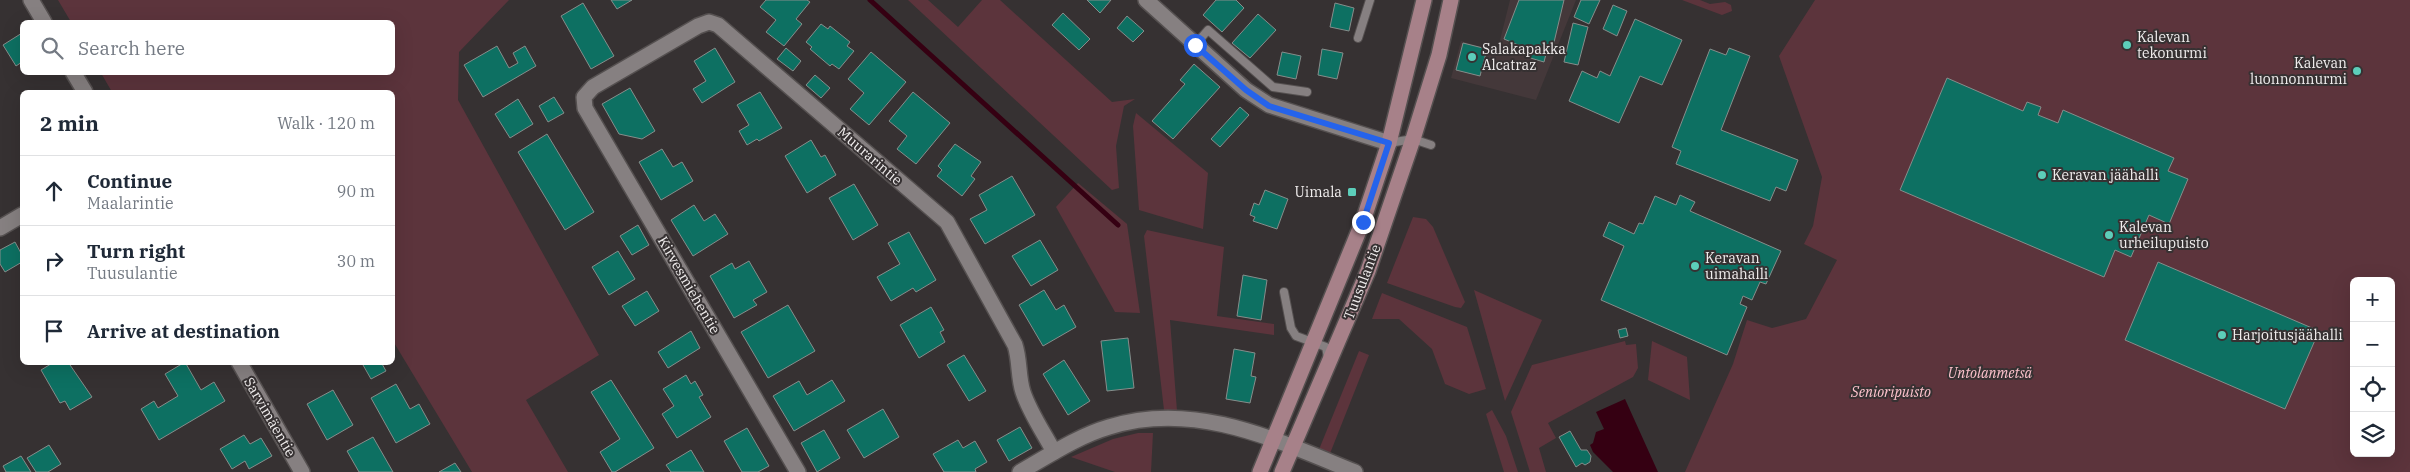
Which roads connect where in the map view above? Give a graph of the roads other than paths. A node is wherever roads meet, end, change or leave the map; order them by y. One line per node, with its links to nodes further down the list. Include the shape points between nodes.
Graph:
1 (31, 0): 6 (street)
2 (1146, 0): 8 (street)
3 (1370, 0): 7 (lane)
4 (1424, 0): 14 (main road, Tuusulantie)
5 (1452, 0): 13 (main road, Tuusulantie)
6 (43, 20)
7 (1358, 38)
8 (1195, 45): 11 (lane, via 1208,30 1273,87); 14 (street, via 1269,106)
9 (75, 75): 10 (street)
10 (84, 90)
11 (1307, 92)
12 (584, 97): 24 (street, Muurarintie, via 593,87 698,26 710,22 718,25 947,222 1015,345 1027,404); 26 (street, Kirvesmiehentie, via 584,108)
13 (1413, 139): 14 (lane); 15 (lane); 20 (main road, Tuusulantie, via 1368,270)
14 (1389, 143): 19 (main road, Tuusulantie, via 1363,222)
15 (1431, 145)
16 (20, 216): 17 (street)
17 (0, 228)
18 (1284, 292): 19 (lane, via 1291,328 1296,336)
19 (1314, 341): 20 (lane, via 1326,347); 22 (main road, Tuusulantie)
20 (1329, 363): 23 (main road, Tuusulantie)
21 (241, 365): 25 (street, Sarvimäentie)
22 (1274, 439): 23 (street); 24 (street, via 1202,419 1158,418 1107,427); 28 (main road, Tuusulantie)
23 (1293, 447): 29 (main road, Tuusulantie); 30 (street)
24 (1054, 452): 27 (street)
25 (302, 472)
26 (798, 472)
27 (1020, 472)
28 (1260, 472)
29 (1282, 472)
30 (1355, 472)

